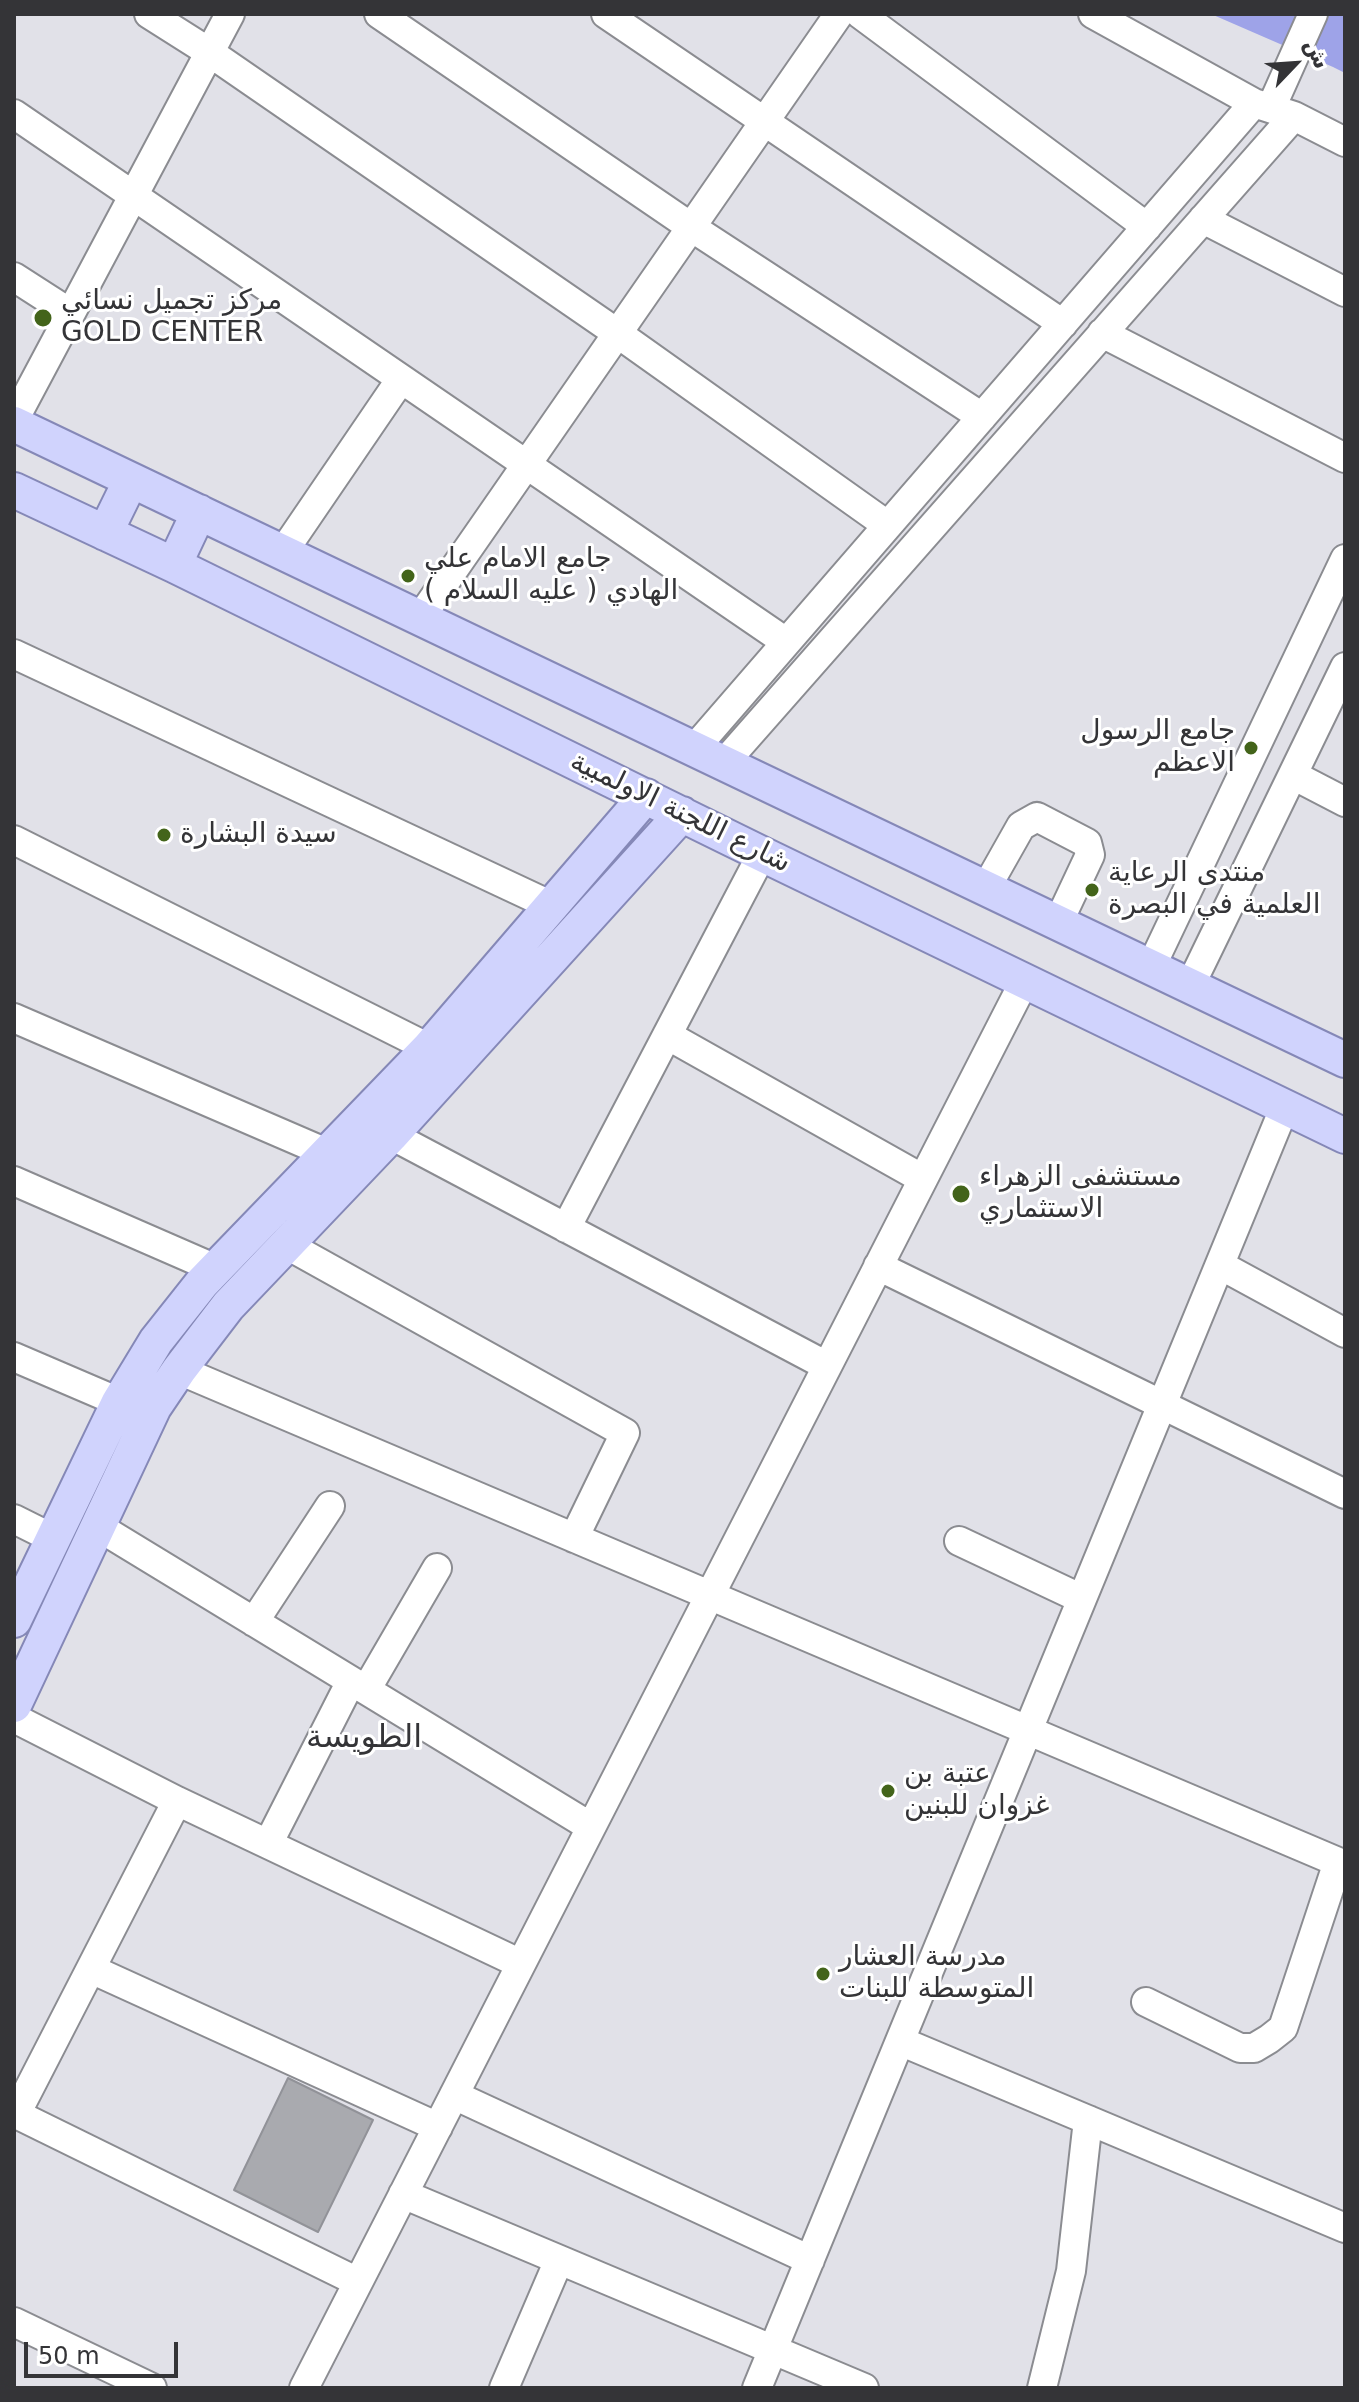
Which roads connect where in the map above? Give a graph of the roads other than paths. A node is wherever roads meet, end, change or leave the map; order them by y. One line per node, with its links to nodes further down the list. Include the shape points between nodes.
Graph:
1 (149, 14): 9 (street)
2 (230, 14): 9 (street)
3 (379, 14): 16 (street)
4 (839, 14): 12 (street)
5 (860, 14): 17 (street)
6 (1093, 14): 10 (street)
7 (1313, 14): 10 (street)
8 (608, 15): 12 (street)
9 (209, 52): 14 (street); 22 (street)
10 (1273, 109): 13 (street); 15 (street); 17 (street)
11 (14, 114): 14 (street)
12 (764, 122): 16 (street); 21 (street)
13 (1345, 142)
14 (133, 196): 20 (street); 24 (street)
15 (1203, 219): 19 (street); 23 (street)
16 (691, 227): 22 (street); 25 (street)
17 (1147, 227): 21 (street)
18 (14, 277): 20 (street)
19 (1345, 292)
20 (70, 313): 26 (street)
21 (1063, 324): 25 (street)
22 (617, 333): 28 (street); 33 (street)
23 (1102, 333): 27 (street); 37 (street)
24 (401, 379): 28 (street); 34 (street)
25 (982, 417): 33 (street)
26 (14, 422): 29 (main road)
27 (1345, 458)
28 (525, 465): 38 (street); 39 (street)
29 (131, 480): 31 (main road); 32 (main road)
30 (14, 490): 32 (main road, شارع اللجنة الاولمبية)
31 (199, 512): 34 (main road); 36 (main road)
32 (105, 533): 36 (main road, شارع اللجنة الاولمبية)
33 (880, 534): 37 (street); 39 (street)
34 (283, 552): 38 (main road)
35 (1345, 559): 53 (street)
36 (174, 565): 45 (main road, شارع اللجنة الاولمبية)
37 (899, 565): 43 (street)
38 (420, 618): 42 (main road)
39 (786, 642): 42 (street)
40 (14, 654): 51 (street)
41 (1345, 667): 44 (street)
42 (694, 749): 43 (main road)
43 (724, 763): 50 (main road)
44 (1293, 775): 46 (street); 55 (street)
45 (646, 796): 47 (main road, شارع اللجنة الاولمبية); 51 (main road)
46 (1345, 802)
47 (682, 814): 49 (main road, شارع اللجنة الاولمبية); 61 (main road)
48 (14, 840): 58 (street)
49 (762, 854): 54 (main road, شارع اللجنة الاولمبية); 57 (street)
50 (986, 888): 52 (main road); 52 (street, via 1021,826 1037,817 1087,843 1090,855)
51 (552, 906): 58 (main road)
52 (1058, 923): 53 (main road)
53 (1151, 967): 55 (main road)
54 (1025, 980): 60 (main road, شارع اللجنة الاولمبية); 64 (street)
55 (1190, 986): 59 (main road)
56 (14, 1018): 63 (street)
57 (667, 1035): 64 (street); 66 (street)
58 (429, 1048): 63 (main road)
59 (1345, 1060)
60 (1285, 1106): 62 (main road, شارع اللجنة الاولمبية); 68 (street)
61 (391, 1135): 66 (street); 67 (main road)
62 (1345, 1136)
63 (329, 1154): 70 (main road)
64 (923, 1179): 69 (street)
65 (14, 1181): 70 (street)
66 (566, 1228): 74 (street)
67 (289, 1246): 71 (main road); 82 (street, via 625,1433)
68 (1220, 1265): 72 (street); 77 (street)
69 (878, 1266): 74 (street); 77 (street)
70 (209, 1276): 71 (main road); 76 (main road, via 156,1341)
71 (228, 1306): 75 (main road)
72 (1345, 1333)
73 (14, 1357): 76 (street)
74 (827, 1366): 86 (street)
75 (179, 1370): 81 (main road, via 154,1407); 82 (street)
76 (119, 1402): 83 (main road)
77 (1161, 1406): 78 (street); 87 (street)
78 (1345, 1494)
79 (330, 1506): 89 (street)
80 (14, 1519): 83 (street)
81 (97, 1526): 89 (street); 91 (main road)
82 (574, 1538): 86 (street)
83 (54, 1539): 88 (main road)
84 (959, 1541): 87 (street)
85 (437, 1568): 90 (street)
86 (710, 1595): 93 (street); 95 (street)
87 (1082, 1599): 93 (street)
88 (14, 1620)
89 (254, 1622): 90 (street)
90 (359, 1686): 95 (street); 96 (street)
91 (14, 1705)
92 (14, 1718): 94 (street)
93 (1028, 1730): 97 (street); 101 (street)
94 (177, 1801): 96 (street); 99 (street)
95 (591, 1827): 98 (street)
96 (268, 1844): 98 (street)
97 (1341, 1864): 100 (street, via 1283,2028 1269,2039 1254,2048 1240,2048)
98 (521, 1964): 102 (street)
99 (91, 1969): 103 (street); 105 (street)
100 (1146, 2002)
101 (900, 2041): 104 (street); 109 (street)
102 (454, 2095): 105 (street); 109 (street)
103 (15, 2114): 110 (street)
104 (1088, 2120): 107 (street); 118 (street, via 1071,2271)
105 (438, 2127): 106 (street)
106 (403, 2194): 108 (street); 110 (street)
107 (1345, 2228)
108 (559, 2260): 112 (street); 115 (street)
109 (810, 2260): 112 (street)
110 (358, 2282): 114 (street)
111 (14, 2322): 113 (street)
112 (773, 2350): 116 (street); 117 (street)
113 (152, 2388)
114 (304, 2388)
115 (504, 2388)
116 (757, 2388)
117 (864, 2388)
118 (1042, 2388)

